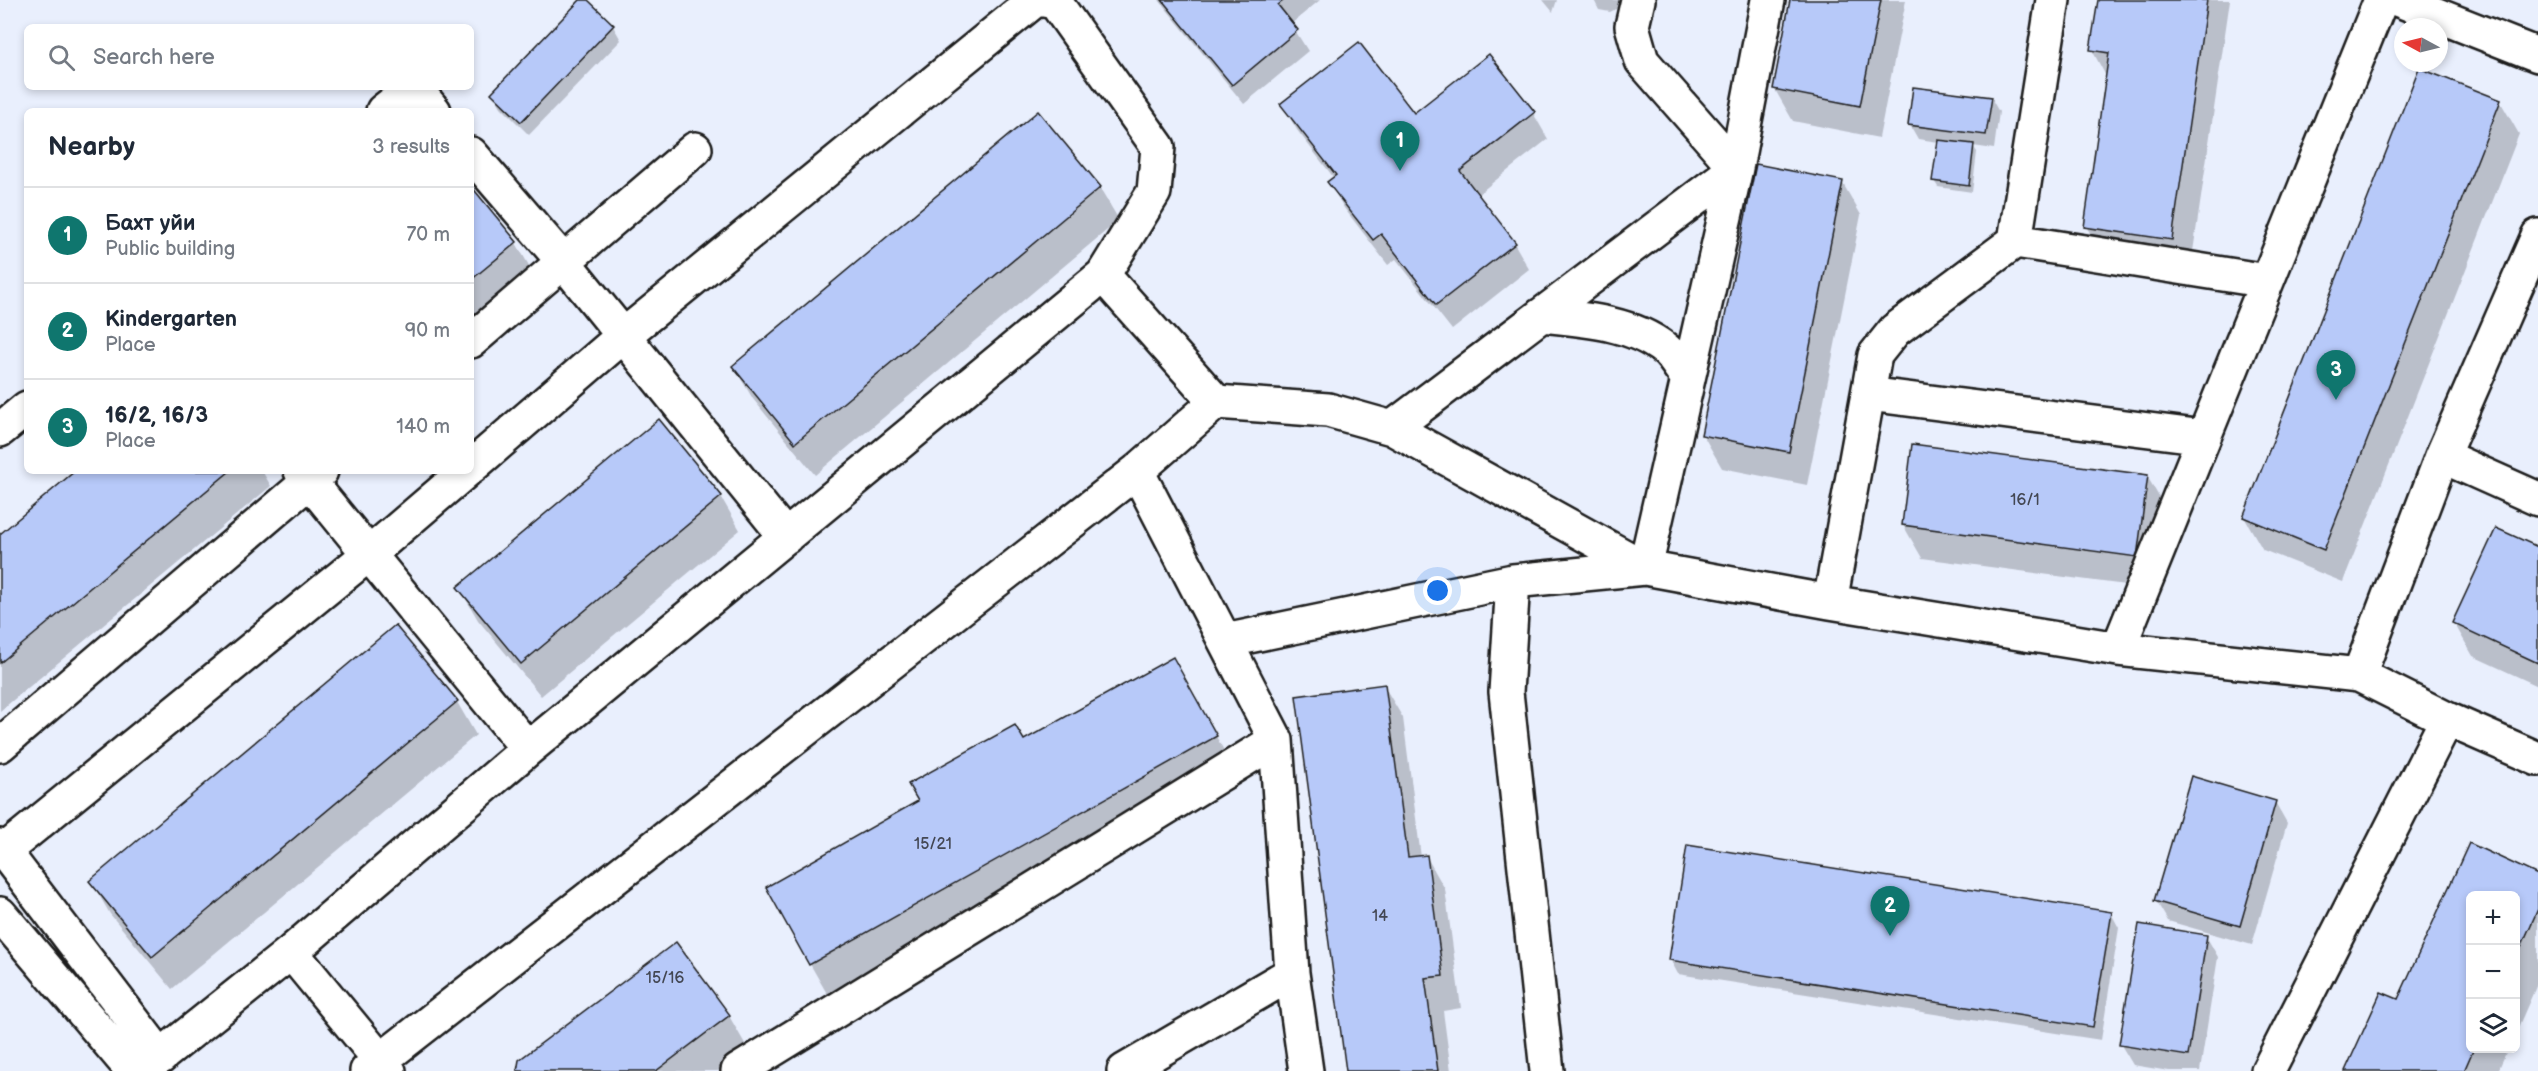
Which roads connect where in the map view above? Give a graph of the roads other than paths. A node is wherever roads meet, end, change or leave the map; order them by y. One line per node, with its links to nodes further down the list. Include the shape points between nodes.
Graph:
1 (1035, 0): 20 (street)
2 (1044, 0): 17 (street, via 1055,2 1158,147 1154,192)
3 (1638, 0): 13 (street, via 1632,26 1642,61)
4 (1768, 0): 13 (street)
5 (2053, 0): 15 (street)
6 (2381, 0): 18 (street)
7 (2399, 0): 8 (street)
8 (2538, 55)
9 (387, 108): 10 (street, via 406,93 424,99)
10 (432, 108)
11 (695, 149): 16 (street)
12 (474, 157): 16 (street)
13 (1736, 168): 19 (street); 22 (street)
14 (2538, 236): 29 (street)
15 (2015, 241): 18 (street); 23 (street, via 1895,330 1875,355)
16 (563, 261): 20 (street); 21 (street)
17 (1103, 275): 24 (street); 35 (street)
18 (2268, 281): 28 (street)
19 (1541, 315): 22 (street, via 1626,329 1666,350); 26 (street)
20 (623, 336): 30 (street); 35 (street)
21 (474, 338)
22 (1688, 379): 37 (street)
23 (1869, 394): 28 (street); 39 (street)
24 (1216, 402): 26 (street, via 1328,410); 31 (street)
25 (24, 410): 27 (street)
26 (1392, 428): 37 (street)
27 (0, 430)
28 (2204, 437): 41 (street)
29 (2442, 456): 34 (street); 42 (street)
30 (474, 464)
31 (1137, 471): 40 (street); 53 (street)
32 (310, 474): 36 (street); 45 (street)
33 (462, 474): 36 (street)
34 (2538, 499)
35 (786, 537): 46 (street)
36 (369, 554): 46 (street); 48 (street)
37 (1645, 568): 38 (street); 39 (street)
38 (1513, 581): 40 (street); 57 (street, via 1506,692)
39 (1830, 602): 41 (street)
40 (1225, 641): 44 (street)
41 (2118, 649): 42 (street)
42 (2360, 675): 43 (street)
43 (2447, 718): 47 (street); 58 (street)
44 (1276, 740): 51 (street); 54 (street)
45 (0, 745)
46 (528, 749): 50 (street)
47 (2538, 759)
48 (2, 848): 52 (street)
49 (0, 914): 52 (street)
50 (291, 952): 52 (street); 53 (street)
51 (1292, 973): 55 (street); 56 (street)
52 (145, 1066)
53 (379, 1067)
54 (738, 1071)
55 (1124, 1071)
56 (1306, 1071)
57 (1547, 1071)
58 (2268, 1071)

